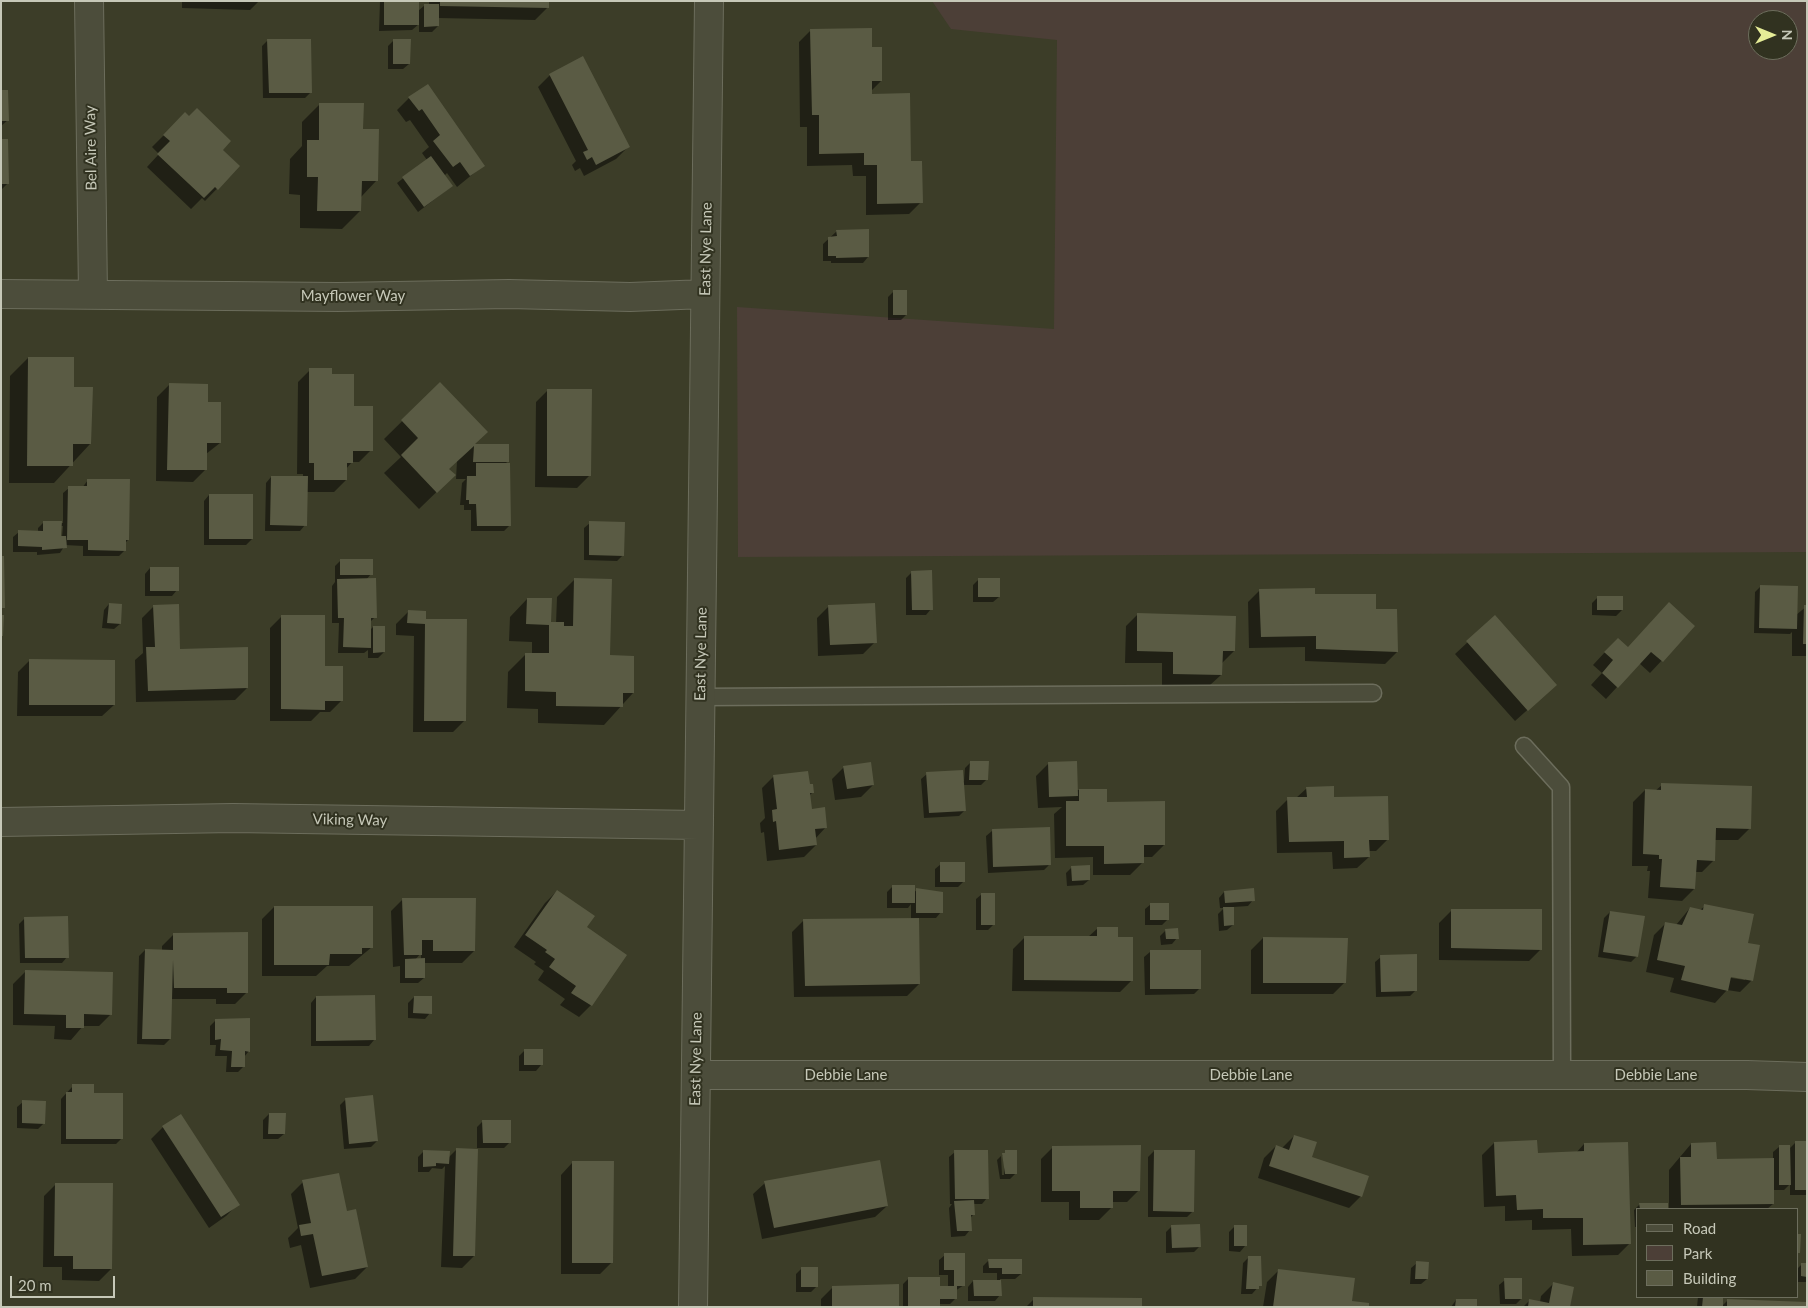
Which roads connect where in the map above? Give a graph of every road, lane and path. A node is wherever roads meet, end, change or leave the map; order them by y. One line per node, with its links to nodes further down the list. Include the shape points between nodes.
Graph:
1 (88, 1): 4 (street, Bel Aire Way)
2 (709, 1): 5 (street, East Nye Lane)
3 (1, 294): 4 (street, Mayflower Way)
4 (93, 294): 5 (street, Mayflower Way, via 338,298 509,294 630,298)
5 (705, 294): 7 (street, East Nye Lane)
6 (1373, 693): 7 (lane)
7 (700, 697): 10 (street, East Nye Lane)
8 (1524, 746): 12 (lane, via 1561,787)
9 (1, 822): 10 (street, Viking Way, via 233,818)
10 (699, 825): 11 (street, East Nye Lane)
11 (696, 1075): 12 (street, Debbie Lane); 14 (street, East Nye Lane)
12 (1562, 1075): 13 (street, Debbie Lane)
13 (1807, 1077)
14 (693, 1307)

